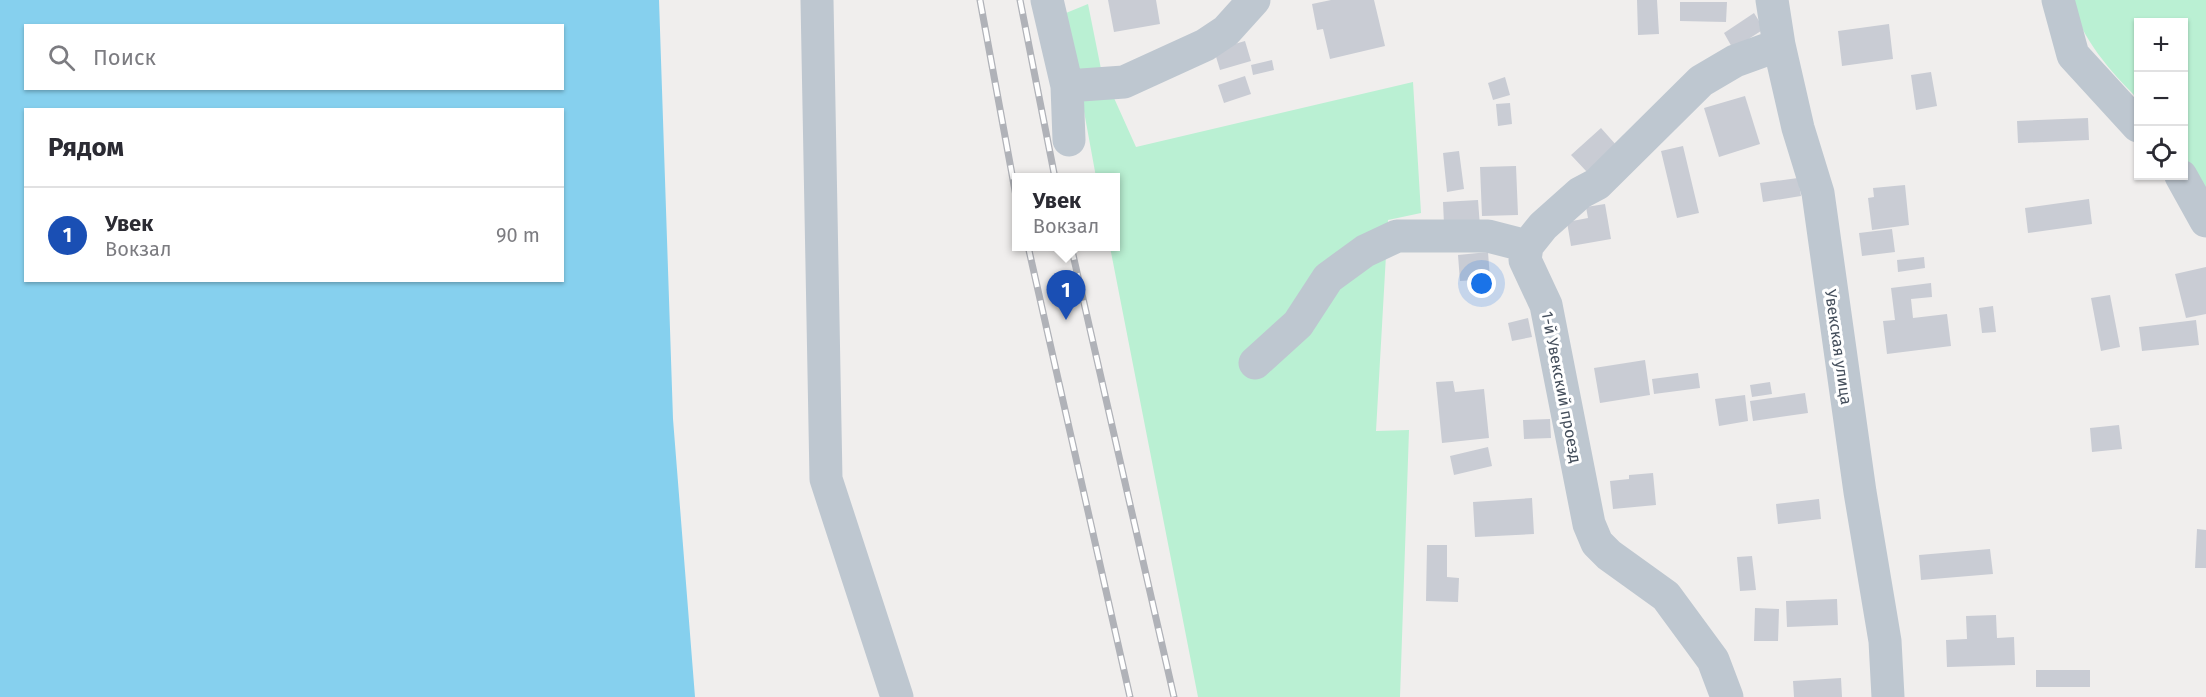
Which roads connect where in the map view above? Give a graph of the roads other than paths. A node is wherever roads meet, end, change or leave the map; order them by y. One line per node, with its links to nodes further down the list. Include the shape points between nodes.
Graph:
1 (817, 0): 14 (street, via 826,479)
2 (1047, 0): 7 (street)
3 (1254, 0): 7 (street, via 1226,31 1205,45 1124,82)
4 (1772, 0): 6 (street, Увекская улица)
5 (2058, 0): 8 (street, via 2073,55)
6 (1779, 45): 12 (street, via 1735,61 1701,81 1597,184 1543,225); 16 (street, Увекская улица, via 1818,193 1885,641)
7 (1067, 86): 9 (street)
8 (2134, 121)
9 (1069, 140)
10 (2183, 180): 11 (street)
11 (2206, 221)
12 (1527, 246): 13 (street, via 1488,236 1397,236 1365,251 1328,278 1298,324); 15 (street, 1-й Увекский проезд, via 1525,260 1546,305 1589,524 1597,543 1666,596 1713,660)
13 (1255, 363)
14 (897, 697)
15 (1727, 697)
16 (1888, 697)

